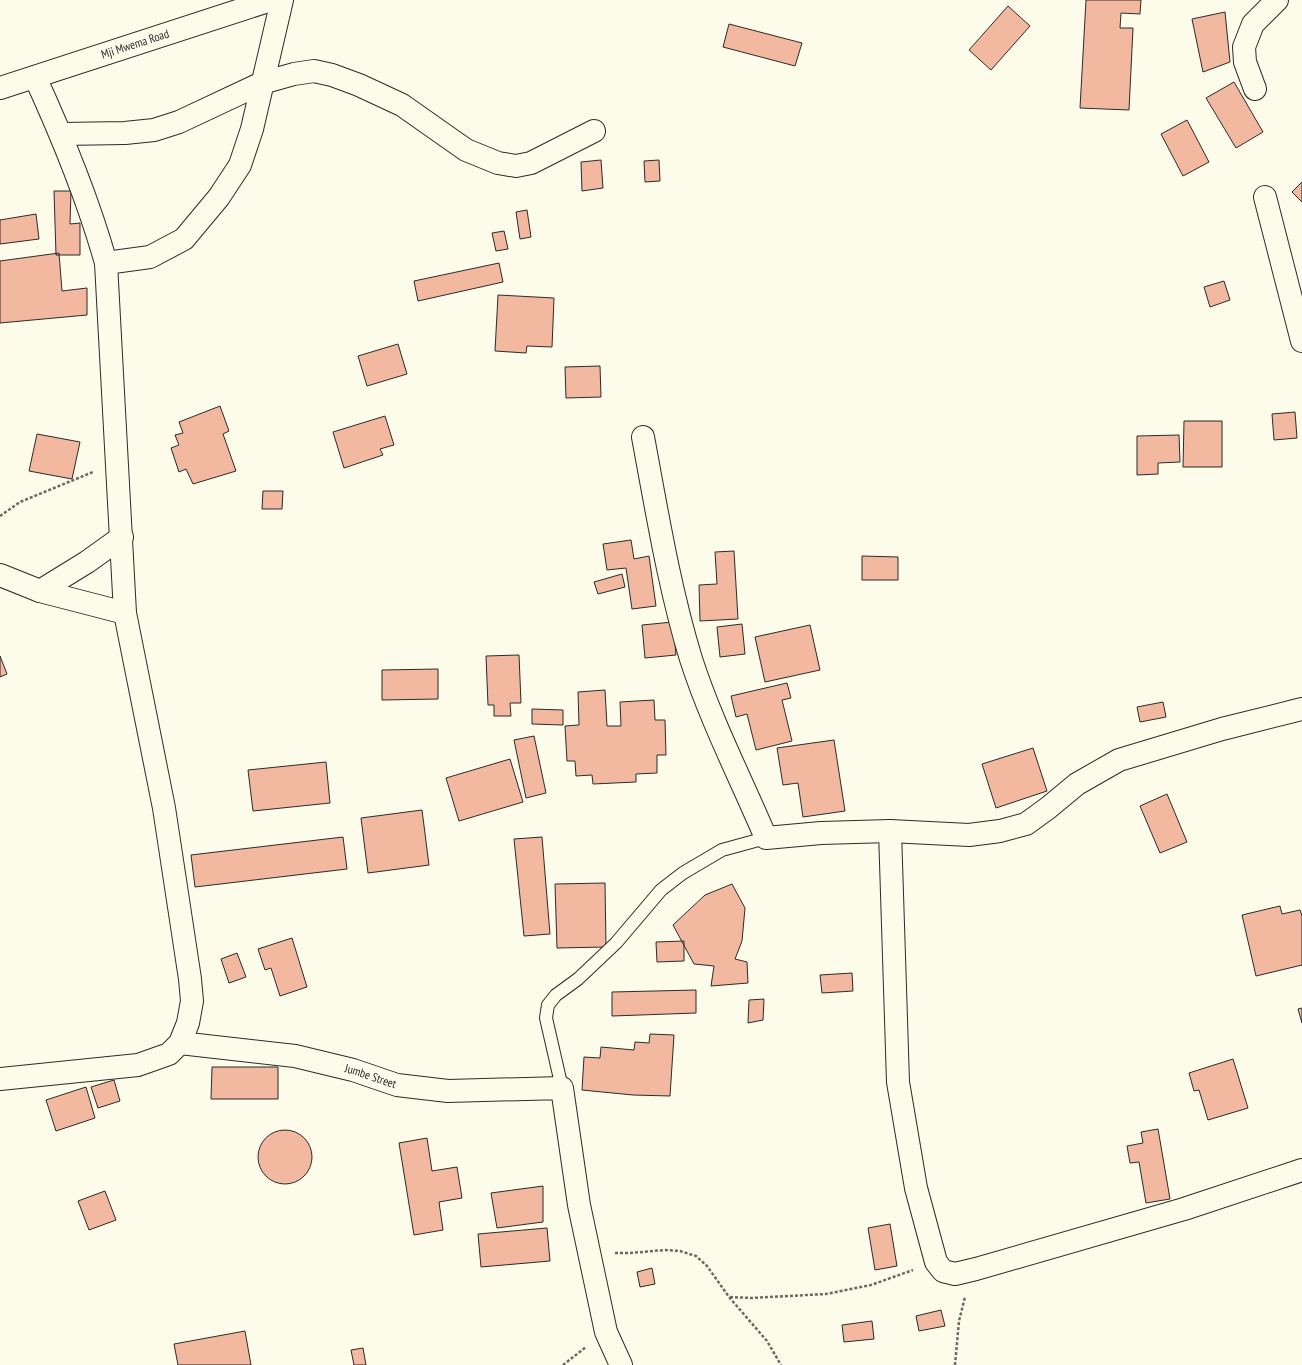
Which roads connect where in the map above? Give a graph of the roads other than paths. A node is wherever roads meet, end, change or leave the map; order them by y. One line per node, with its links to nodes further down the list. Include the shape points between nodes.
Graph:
1 (270, 0): 4 (street, Mji Mwema Road)
2 (282, 0): 5 (street)
3 (1277, 0): 7 (street, via 1253,24 1244,48 1245,62)
4 (35, 77): 6 (street, Mji Mwema Road); 9 (street)
5 (262, 83): 8 (street, via 314,71 332,75 402,105 466,150 498,163 516,166 531,163); 9 (street, via 179,122 154,130); 11 (street, via 252,129 240,165 219,198 184,239 150,257)
6 (0, 88)
7 (1255, 89)
8 (594, 131)
9 (61, 134): 11 (street, via 96,227)
10 (1265, 197): 12 (street)
11 (106, 263): 14 (street)
12 (1302, 341)
13 (643, 437): 20 (street, via 669,576 691,659 713,720)
14 (122, 537): 16 (street); 17 (street)
15 (0, 575): 16 (street)
16 (40, 591): 17 (street)
17 (125, 613): 21 (street, via 164,808 190,979 192,1001 188,1023)
18 (1302, 709): 19 (street, via 1222,729 1119,760 1078,784 1026,824 969,835)
19 (890, 831): 20 (street); 24 (street, via 898,1082 916,1188 936,1262 943,1271 955,1274 976,1269 1184,1209)
20 (766, 838): 23 (lane, via 722,850 683,873 661,890 616,943 578,979 556,995 548,1005 546,1018)
21 (180, 1043): 22 (street, via 169,1054 138,1065); 23 (street, Jumbe Street, via 295,1056 353,1070 397,1085 448,1091)
22 (0, 1079)
23 (562, 1088): 25 (street, via 587,1245 606,1332)
24 (1302, 1170)
25 (621, 1365)

